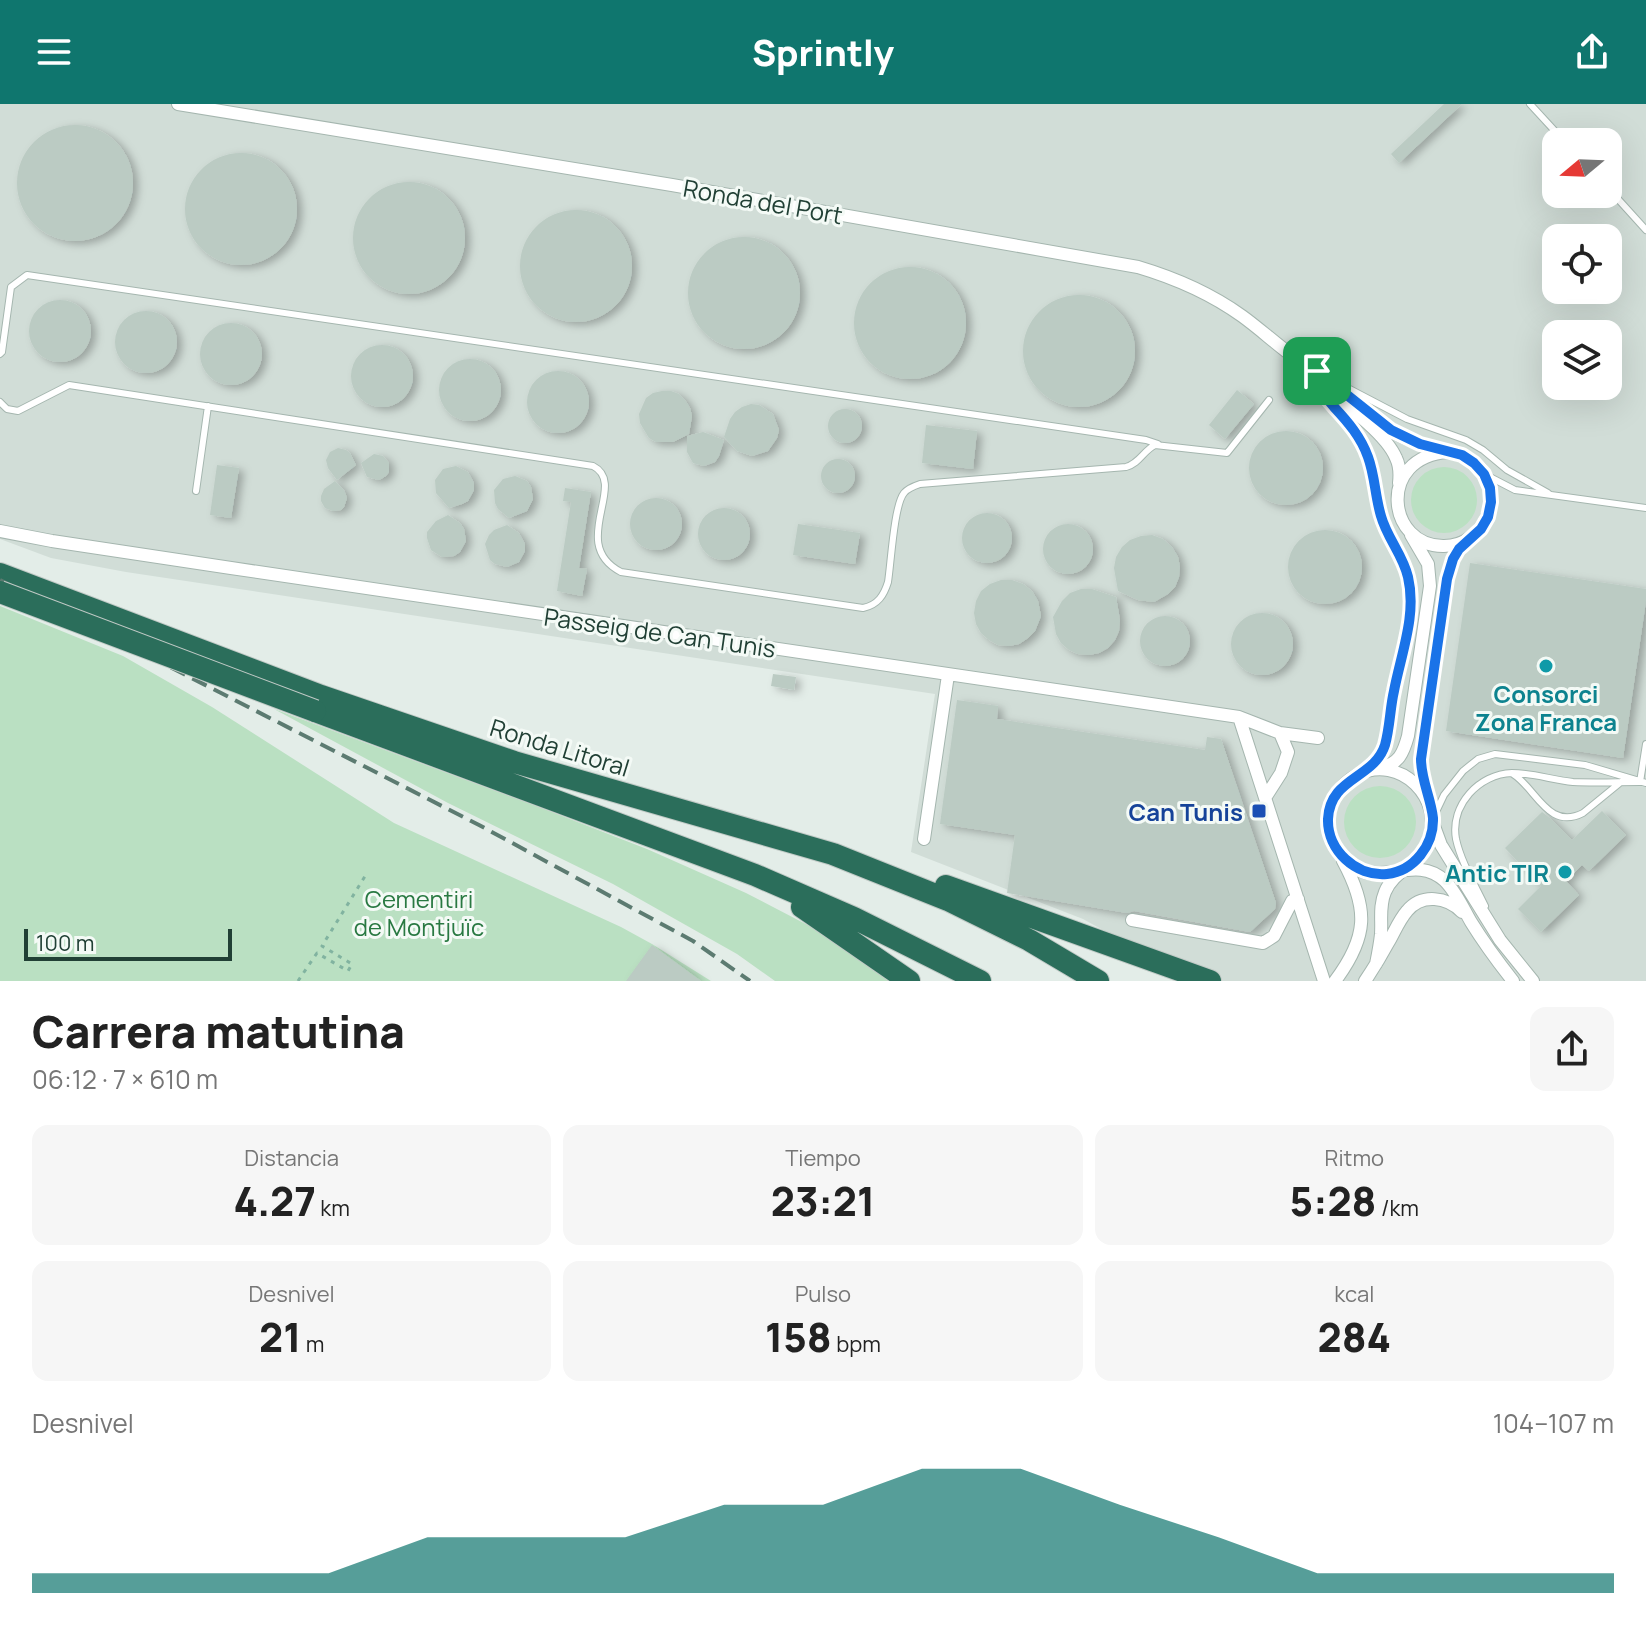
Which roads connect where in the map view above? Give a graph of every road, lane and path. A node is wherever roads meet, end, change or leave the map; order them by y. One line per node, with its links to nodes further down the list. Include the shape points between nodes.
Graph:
1 (178, 104): 7 (street, Ronda del Port, via 1112,261 1205,293)
2 (1530, 104): 3 (lane)
3 (1552, 128)
4 (1622, 203): 5 (lane)
5 (1646, 230)
6 (0, 354): 11 (lane, via 11,287 27,275)
7 (1315, 376): 12 (street, via 1391,430); 14 (street, via 1388,444 1398,462); 16 (lane, via 1475,445); 29 (lane, via 1367,453 1381,517 1410,586 1405,646 1385,744)
8 (1269, 400): 11 (lane, via 1227,453)
9 (0, 402): 10 (lane, via 18,411 69,385)
10 (208, 406): 11 (lane, via 593,466 606,485 597,541 615,569 856,608 871,606 885,590 898,504 912,487 1126,467); 15 (lane)
11 (1160, 444)
12 (1448, 452): 13 (street, via 1462,455); 14 (street, via 1419,459)
13 (1484, 474): 16 (lane, via 1515,490); 20 (street, via 1490,488 1488,517)
14 (1399, 489): 18 (street)
15 (196, 491)
16 (1548, 493): 17 (lane)
17 (1646, 508)
18 (1405, 525): 20 (street, via 1427,543 1456,545); 29 (street, via 1428,564 1430,586 1405,747 1394,764)
19 (0, 531): 23 (street, Passeig de Can Tunis)
20 (1469, 539): 34 (street, via 1453,559 1447,579 1421,759)
21 (0, 574): 24 (highway, Ronda Litoral)
22 (0, 592): 24 (highway, Ronda Litoral, bridge)
23 (948, 675): 25 (street, Passeig de Can Tunis); 36 (street)
24 (318, 703): 38 (highway, Ronda Litoral); 41 (highway, Ronda Litoral)
25 (1239, 717): 26 (street, Passeig de Can Tunis); 33 (street)
26 (1280, 733): 27 (street, Passeig de Can Tunis); 33 (street, via 1288,752)
27 (1318, 738)
28 (1646, 744): 32 (lane)
29 (1372, 770): 34 (street, via 1404,775); 37 (street, via 1349,780 1332,801 1328,819)
30 (1510, 773): 31 (lane, via 1572,782); 31 (lane, via 1544,806 1565,817 1583,813); 45 (lane, via 1483,781 1470,792 1460,807 1455,833)
31 (1622, 782): 32 (lane)
32 (1643, 782): 35 (lane, via 1585,765 1495,754 1463,771)
33 (1265, 798): 42 (street)
34 (1428, 801): 35 (street)
35 (1433, 820): 39 (street, via 1423,852); 45 (street, via 1441,845)
36 (924, 839)
37 (1336, 847): 39 (street, via 1343,858 1367,872); 53 (street, via 1353,880 1361,926 1355,950)
38 (833, 854): 50 (highway, Ronda Litoral, via 948,900); 51 (highway, via 983,898)
39 (1402, 870): 43 (street, via 1421,869 1439,876); 46 (street, via 1383,896)
40 (367, 873): 47 (path, via 322,946 352,964 348,971 317,953)
41 (755, 875): 48 (highway); 49 (highway, Ronda Litoral)
42 (1298, 899): 44 (street, via 1274,936 1263,943); 52 (street)
43 (1469, 919): 46 (street, via 1448,901 1418,902 1405,912); 55 (street)
44 (1132, 920)
45 (1500, 940): 56 (street)
46 (1376, 964): 54 (street)
47 (298, 981)
48 (909, 981)
49 (980, 981)
50 (1098, 981)
51 (1210, 981)
52 (1324, 981)
53 (1335, 981)
54 (1365, 981)
55 (1513, 981)
56 (1533, 981)

